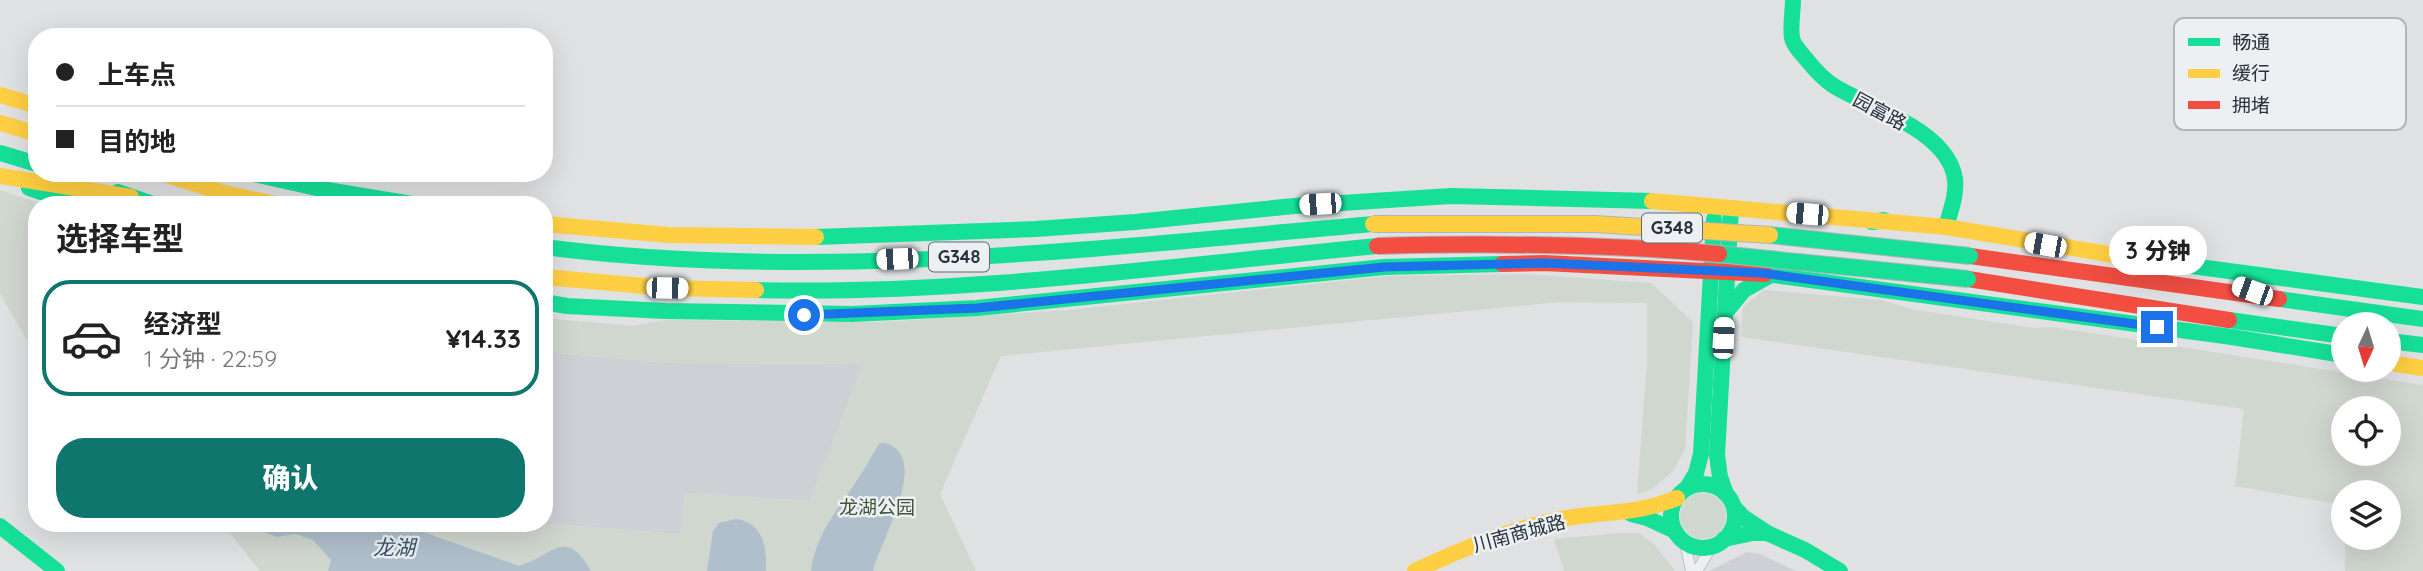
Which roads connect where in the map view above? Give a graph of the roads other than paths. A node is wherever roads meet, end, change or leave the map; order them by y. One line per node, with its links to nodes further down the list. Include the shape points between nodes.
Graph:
1 (1793, 0): 24 (main road, 园富路, via 1792,40 1825,80 1857,100 1895,115 1946,157 1955,177)
2 (0, 95): 3 (main road)
3 (28, 103)
4 (0, 123): 5 (main road)
5 (28, 131)
6 (0, 153): 7 (main road)
7 (28, 161)
8 (0, 177): 9 (main road); 14 (main road)
9 (28, 181)
10 (33, 182): 15 (main road)
11 (88, 182): 16 (main road)
12 (189, 182): 17 (main road)
13 (292, 182): 18 (main road)
14 (54, 196)
15 (124, 196)
16 (128, 196)
17 (238, 196)
18 (367, 196)
19 (1547, 197): 20 (main road); 22 (main road, via 1451,195); 27 (main road, via 1567,203 1580,221 1581,232 1574,252 1555,263)
20 (1723, 207): 21 (main road); 30 (main road)
21 (1878, 221): 24 (main road); 34 (main road, via 1853,233 1846,254 1854,274)
22 (1135, 222): 23 (main road, via 800,238 669,235); 26 (main road)
23 (553, 225)
24 (1946, 227): 28 (main road)
25 (553, 248): 26 (main road, G348, via 669,258 800,262)
26 (970, 256): 37 (main road, G348, bridge, via 1373,224 1630,225 1970,256)
27 (1545, 263): 29 (main road); 35 (main road, via 1384,267)
28 (2187, 267): 36 (main road); 37 (main road)
29 (1675, 269): 30 (main road); 39 (main road, via 1700,286)
30 (1719, 271): 31 (main road); 39 (main road); 40 (main road)
31 (1774, 274): 34 (main road); 40 (main road, via 1745,288)
32 (553, 278): 33 (main road, G348, via 667,288 803,292)
33 (972, 286): 35 (main road); 42 (main road, G348, bridge, via 1377,246 1506,243 1780,258 1968,279)
34 (1873, 287): 44 (main road)
35 (1107, 296): 38 (main road, via 977,308 804,315)
36 (2423, 297)
37 (2274, 299): 41 (main road, G348)
38 (553, 304)
39 (1710, 306): 50 (main road, via 1701,454 1696,473)
40 (1724, 314): 51 (main road, via 1717,455)
41 (2423, 319)
42 (2307, 332): 43 (main road, G348); 44 (main road)
43 (2331, 335)
44 (2232, 337): 47 (main road)
45 (2401, 342): 46 (main road)
46 (2423, 345)
47 (2331, 353)
48 (2401, 365): 49 (main road)
49 (2423, 368)
50 (1682, 493): 51 (main road, via 1708,484); 52 (main road, via 1650,509); 55 (main road, via 1671,518)
51 (1730, 500): 54 (main road, via 1743,517); 56 (main road, via 1734,521)
52 (1628, 513): 55 (main road); 58 (main road, 川南商城路, via 1525,527 1450,553)
53 (0, 526): 57 (main road)
54 (1767, 533): 56 (main road); 61 (main road)
55 (1680, 537): 56 (main road, via 1698,547); 59 (street)
56 (1718, 543): 60 (street)
57 (58, 571)
58 (1415, 571)
59 (1691, 571)
60 (1697, 571)
61 (1840, 571)

